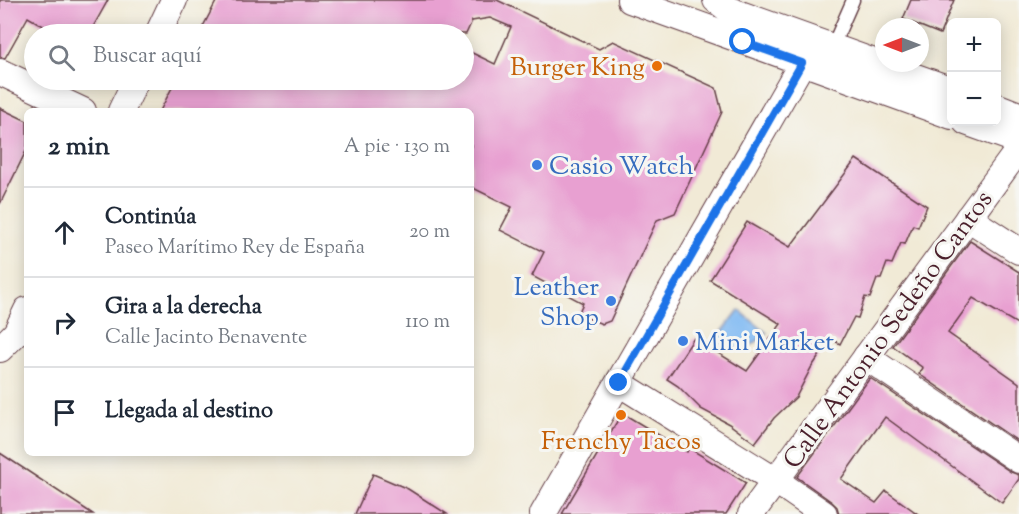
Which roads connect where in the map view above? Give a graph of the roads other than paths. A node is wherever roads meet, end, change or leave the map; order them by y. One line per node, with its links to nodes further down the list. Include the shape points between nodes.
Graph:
1 (174, 0): 5 (street)
2 (630, 0): 7 (street)
3 (716, 0): 6 (street, via 729,10)
4 (853, 0): 6 (lane)
5 (163, 24)
6 (833, 47): 7 (lane); 10 (street)
7 (812, 67): 16 (street); 26 (street)
8 (0, 72): 9 (street)
9 (24, 83)
10 (947, 89)
11 (38, 90): 13 (street)
12 (131, 90): 14 (street)
13 (77, 108)
14 (122, 108)
15 (1001, 108): 17 (street)
16 (947, 115)
17 (1019, 115)
18 (977, 126): 19 (street)
19 (1019, 141)
20 (1019, 149): 21 (street, Calle Antonio Sedeño Cantos)
21 (968, 219): 22 (street); 25 (street, Calle Antonio Sedeño Cantos)
22 (1019, 251)
23 (24, 317): 24 (street)
24 (14, 340)
25 (866, 357): 27 (street); 28 (street, Calle Antonio Sedeño Cantos)
26 (619, 383): 28 (street); 29 (street)
27 (1019, 460)
28 (776, 480): 30 (street, Calle Antonio Sedeño Cantos); 31 (street)
29 (543, 514)
30 (751, 514)
31 (824, 514)

